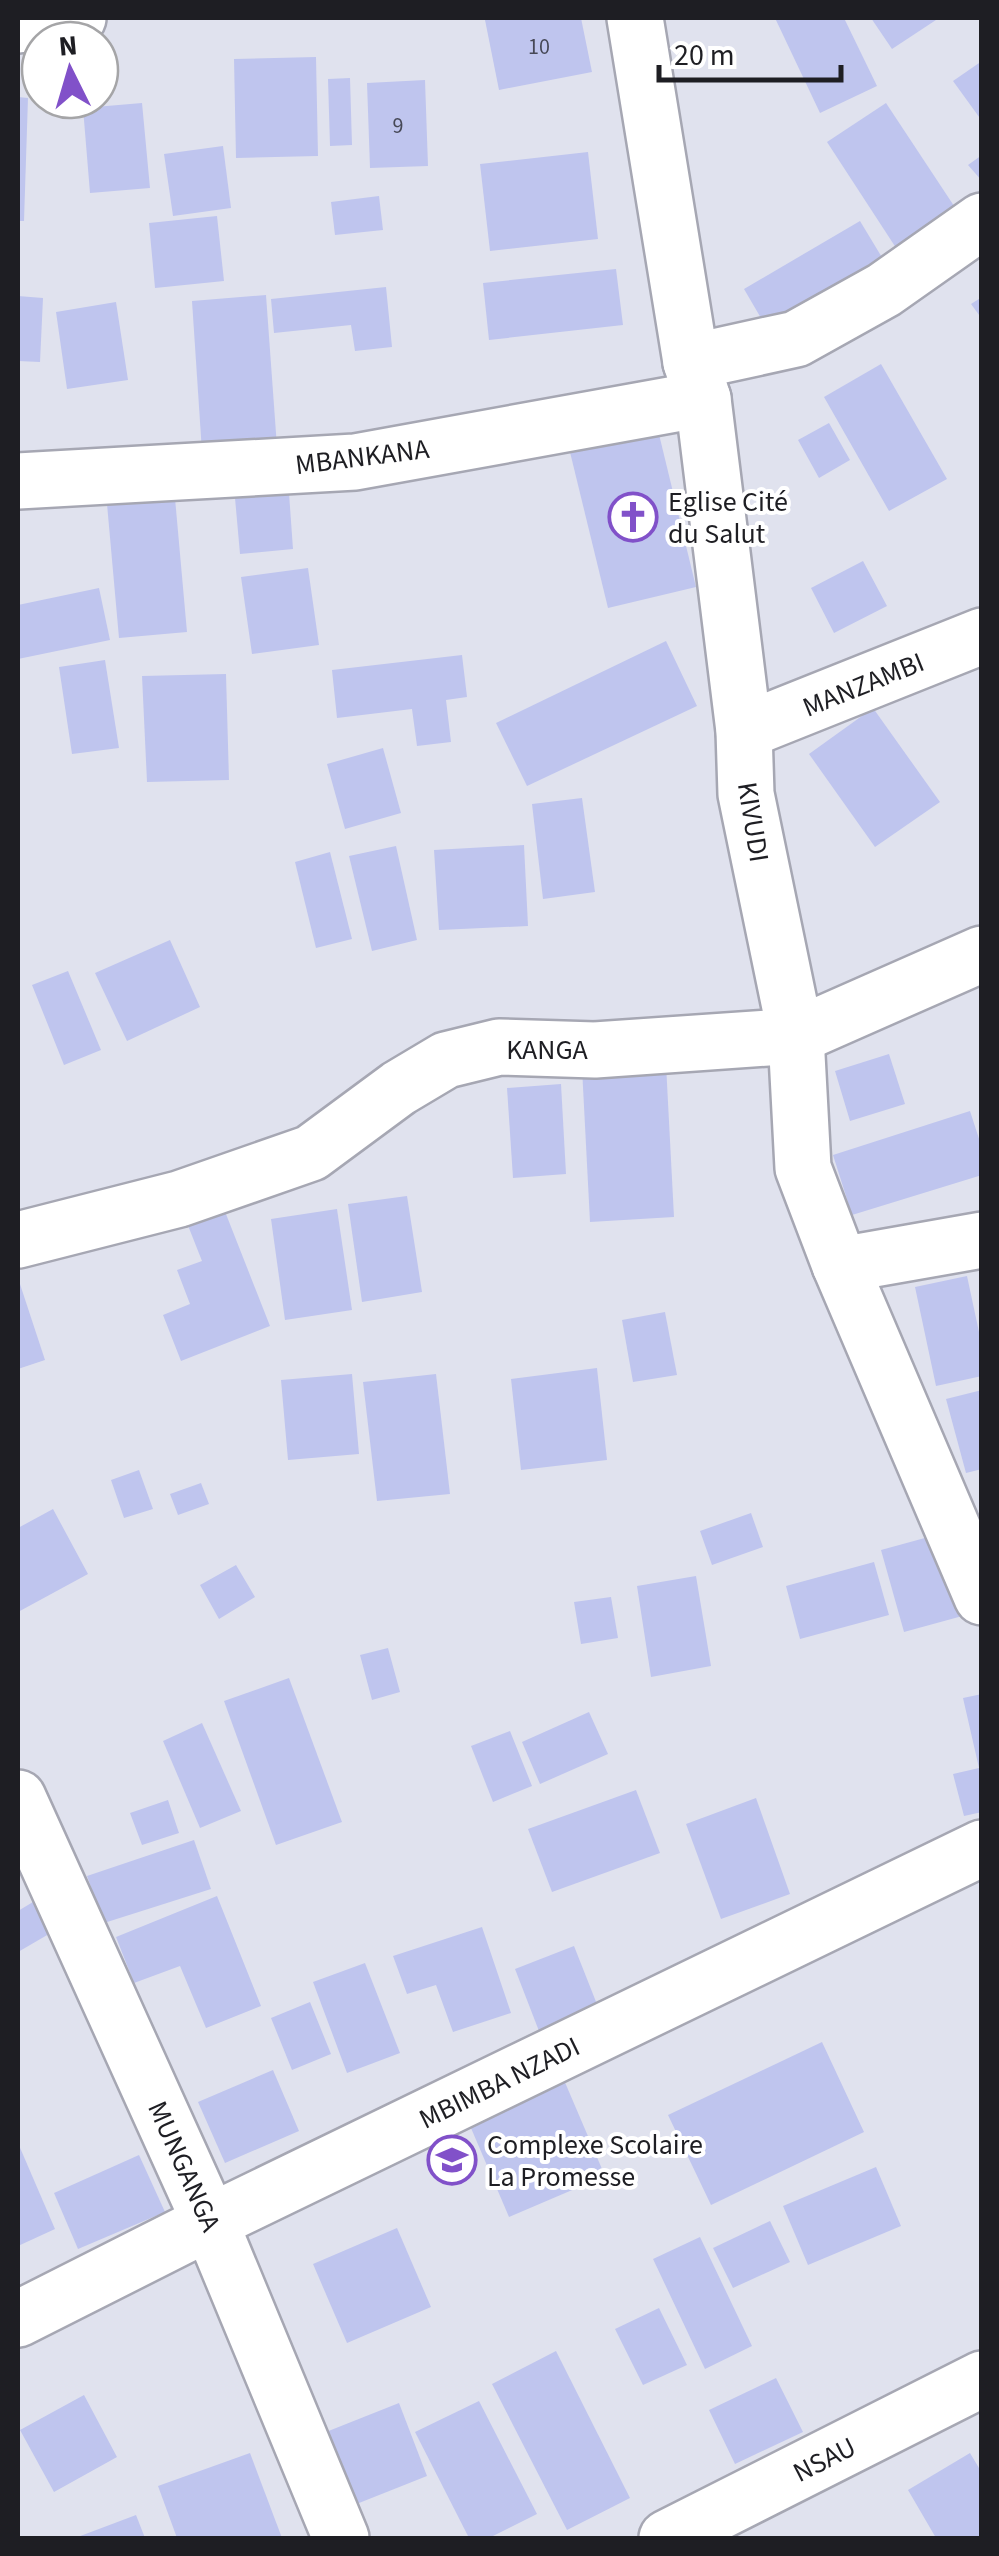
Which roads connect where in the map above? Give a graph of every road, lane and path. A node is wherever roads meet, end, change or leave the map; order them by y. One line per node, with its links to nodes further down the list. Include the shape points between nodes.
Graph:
1 (78, 18): 3 (street)
2 (635, 18): 5 (street, KIVUDI)
3 (18, 25)
4 (982, 220): 5 (street, MBANKANA, via 884,290 796,340)
5 (697, 380): 6 (street, MBANKANA, via 355,462); 8 (street, KIVUDI)
6 (18, 481)
7 (982, 636): 8 (street, MANZAMBI)
8 (744, 731): 10 (street, KIVUDI, via 746,794)
9 (982, 954): 10 (street, KANGA)
10 (796, 1036): 11 (street, KANGA, via 595,1050 499,1047 446,1060 310,1153 179,1199); 13 (street, KIVUDI, via 803,1168)
11 (18, 1240)
12 (982, 1240): 13 (street)
13 (840, 1265): 14 (street, KIVUDI)
14 (982, 1597)
15 (18, 1798): 17 (street, MUNGANGA)
16 (982, 1848): 17 (street, MBIMBA NZADI)
17 (210, 2222): 18 (street, MBIMBA NZADI); 20 (street, MUNGANGA)
18 (18, 2319)
19 (982, 2378): 21 (street, NSAU)
20 (340, 2538)
21 (667, 2538)

